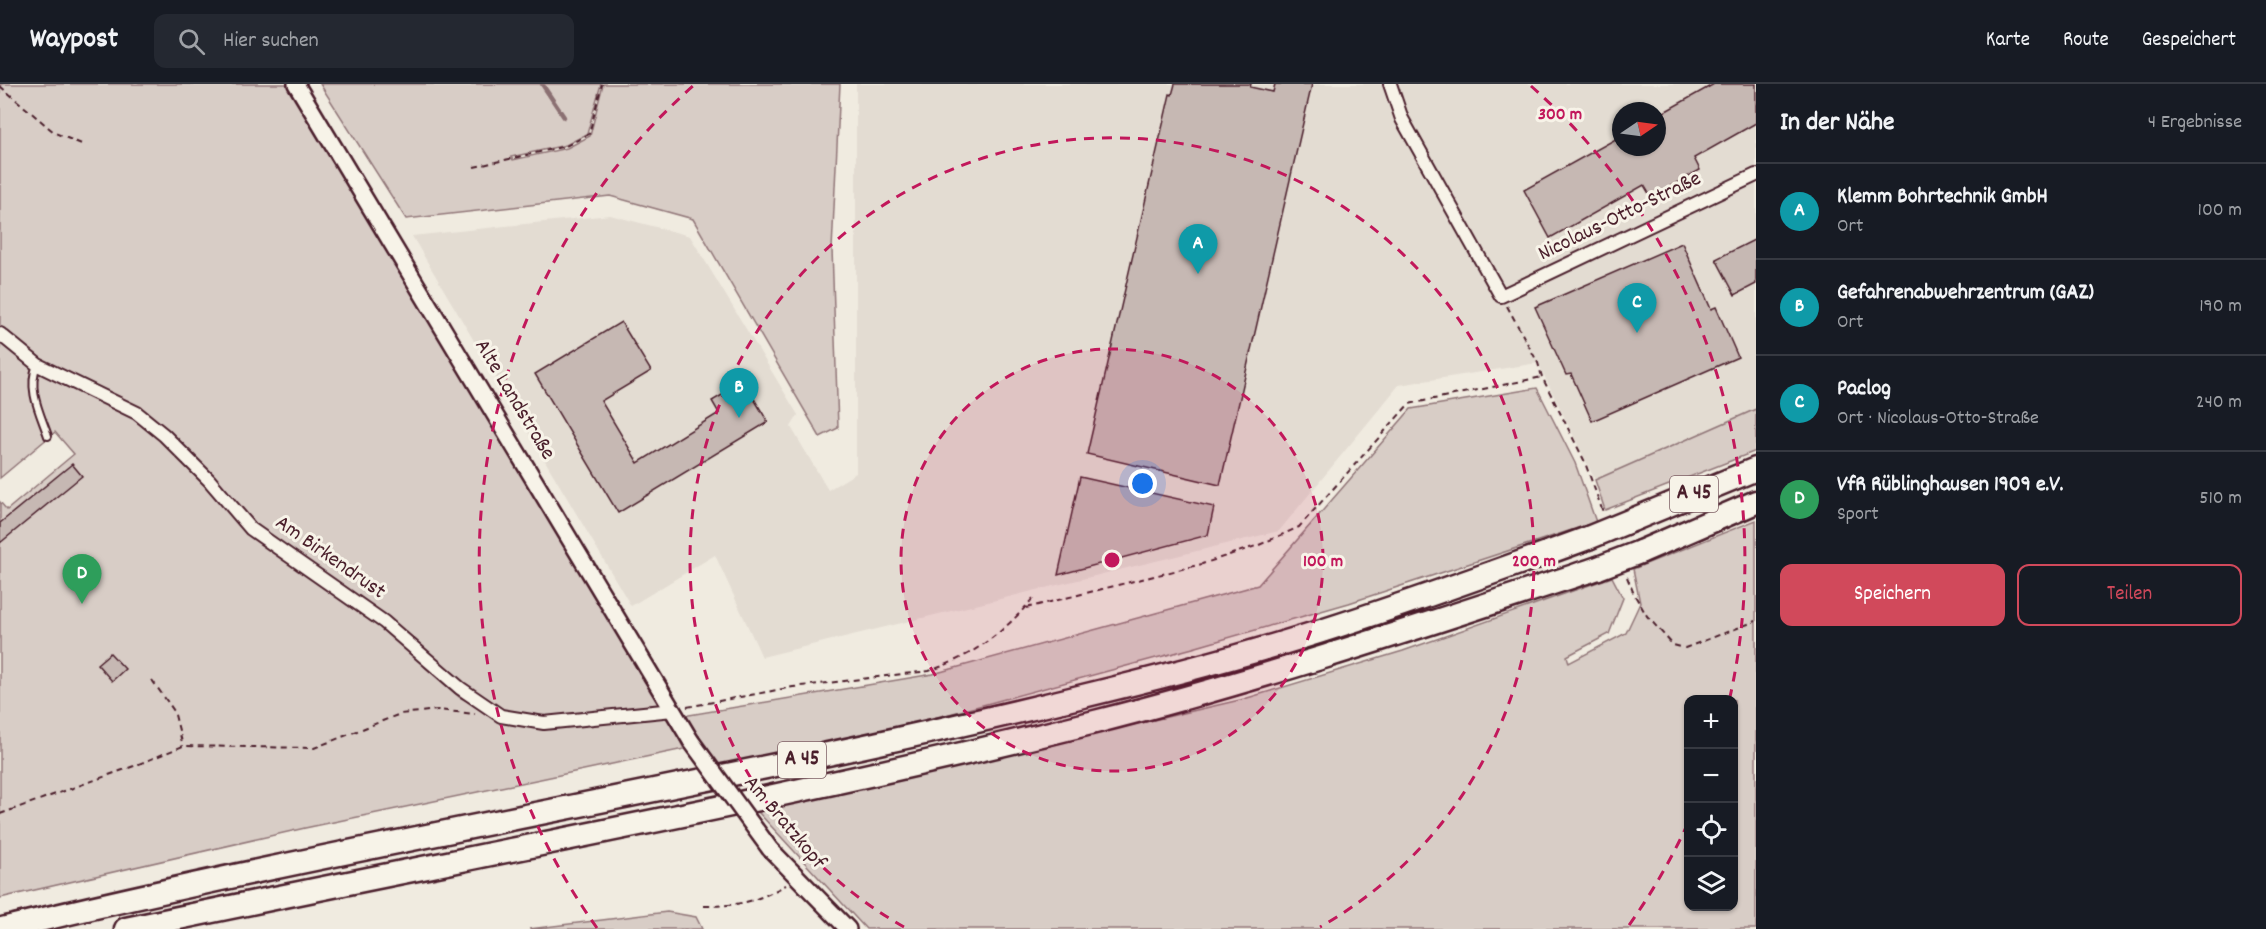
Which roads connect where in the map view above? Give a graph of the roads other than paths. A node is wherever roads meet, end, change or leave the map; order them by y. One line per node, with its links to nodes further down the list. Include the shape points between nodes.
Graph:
1 (296, 84): 9 (street, Alte Landstraße)
2 (1390, 84): 3 (street, Nicolaus-Otto-Straße, via 1402,119 1501,296)
3 (1756, 175)
4 (0, 334): 5 (street, Am Birkendrust)
5 (38, 365): 6 (lane, via 32,387); 9 (street, Am Birkendrust, via 136,413 209,480 251,529 384,622 460,688 501,716 544,723)
6 (48, 436)
7 (1756, 469): 11 (highway, A 45, bridge, via 1588,538 1336,626 1202,665 874,746 334,856)
8 (1756, 502): 12 (highway, A 45, bridge, via 1598,568 1348,651 1095,722 882,772)
9 (672, 710): 10 (street, Alte Landstraße)
10 (691, 741): 13 (street, Am Bratzkopf, bridge, via 770,849)
11 (2, 929)
12 (126, 929)
13 (848, 929)

